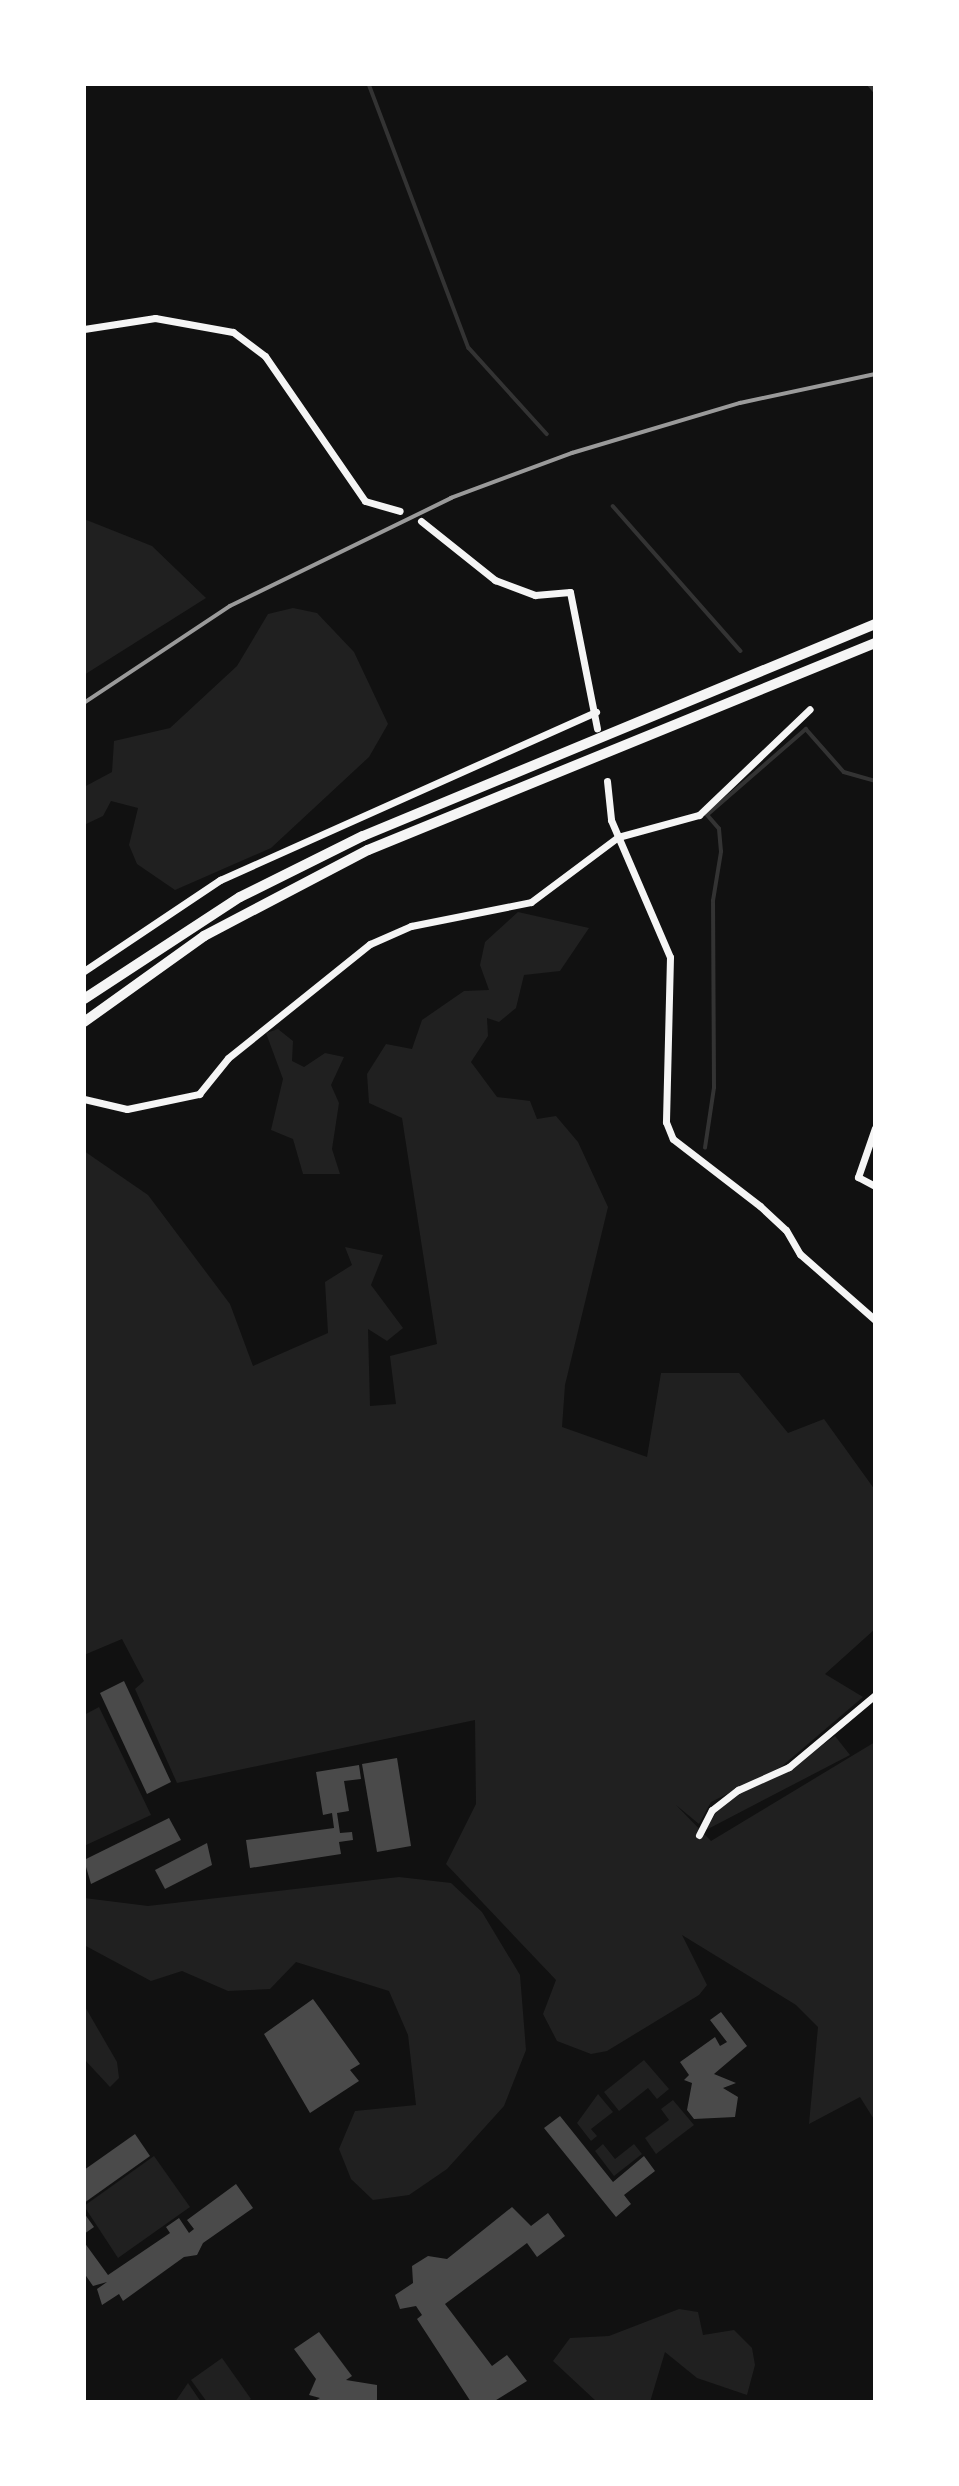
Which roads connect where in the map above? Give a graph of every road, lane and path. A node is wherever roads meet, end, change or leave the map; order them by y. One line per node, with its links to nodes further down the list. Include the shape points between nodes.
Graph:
1 (84, 329): 2 (street, via 155,317 233,332 265,356 365,501)
2 (400, 511)
3 (421, 521): 7 (street, via 495,580 535,595 570,592)
4 (875, 624): 12 (highway, via 363,836 240,897)
5 (875, 643): 13 (highway, via 368,850 204,936)
6 (810, 709): 10 (street, via 699,814)
7 (596, 712): 8 (street); 11 (street, via 220,880)
8 (597, 728)
9 (607, 781): 10 (street)
10 (618, 837): 14 (street, via 531,902 411,926 370,944 228,1058 199,1094 127,1108); 17 (street, via 670,957 666,1122 673,1139 760,1206 800,1254)
11 (84, 971)
12 (84, 999)
13 (84, 1022)
14 (84, 1100)
15 (875, 1128): 16 (street, via 858,1177)
16 (875, 1186)
17 (875, 1320)
18 (875, 1695): 19 (street, via 789,1767 738,1790 712,1810)
19 (699, 1835)

